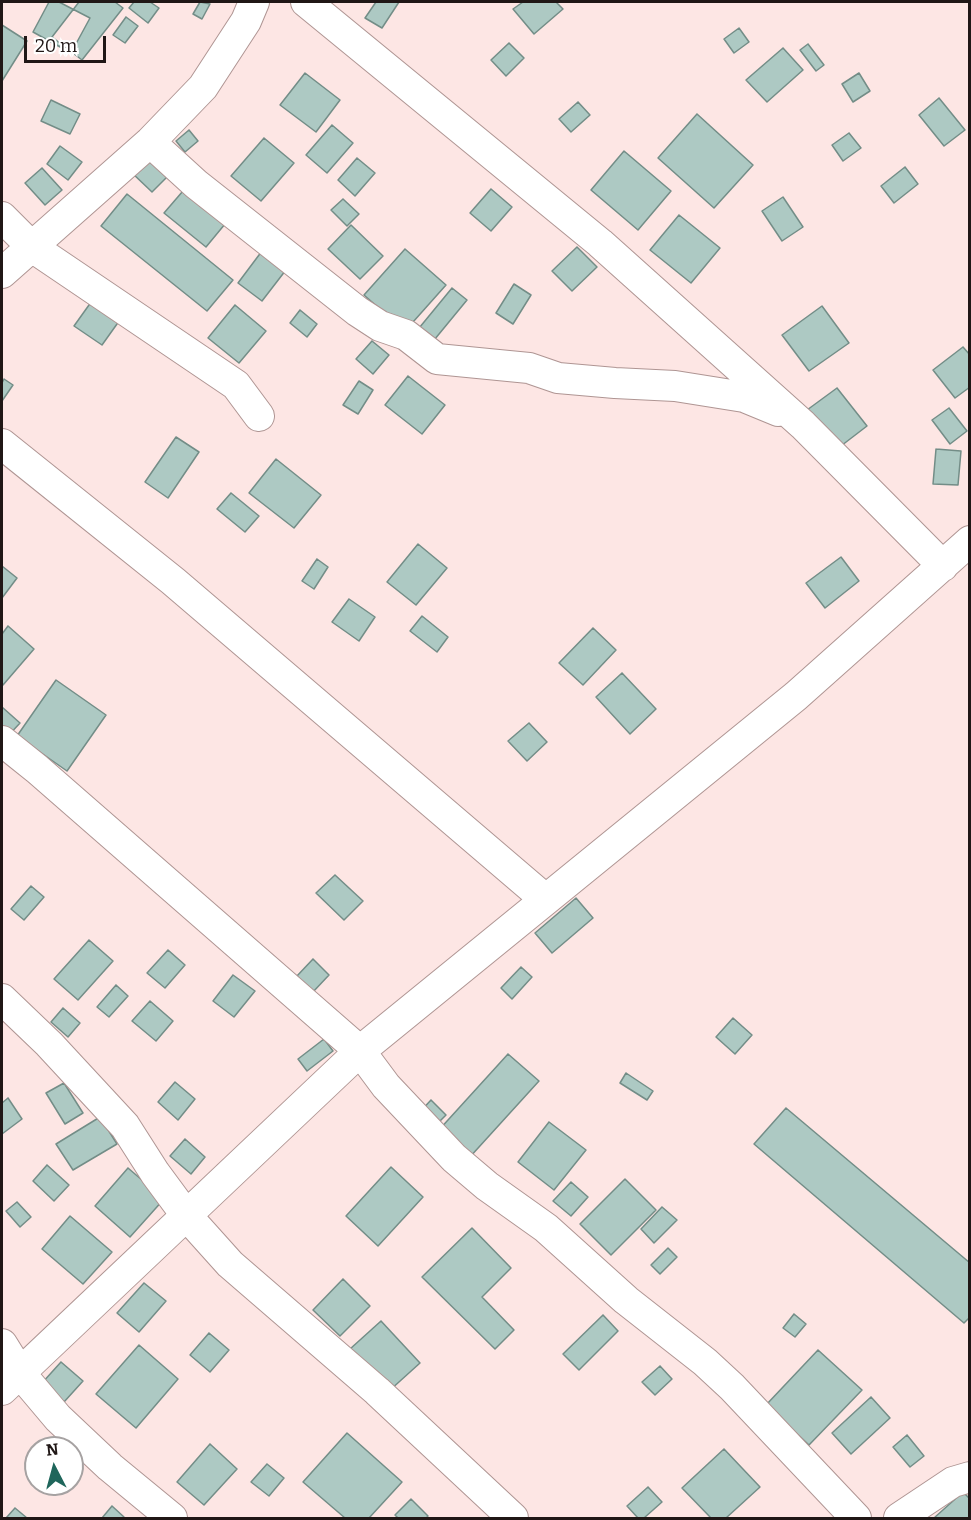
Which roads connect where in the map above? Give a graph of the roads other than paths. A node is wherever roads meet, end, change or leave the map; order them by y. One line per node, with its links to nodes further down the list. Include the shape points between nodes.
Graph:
1 (254, 2): 3 (street, via 203,87)
2 (306, 2): 8 (street, via 600,243)
3 (150, 142): 5 (street); 8 (street, via 196,184 357,311 380,326 406,335 437,359 529,368 558,378 675,386 744,397)
4 (2, 217): 5 (street)
5 (32, 247): 6 (street); 7 (street, via 236,385)
6 (2, 273)
7 (259, 416)
8 (803, 425): 11 (street)
9 (2, 444): 13 (street, via 173,581)
10 (969, 541): 11 (street)
11 (944, 566): 13 (street, via 796,696)
12 (2, 741): 15 (street)
13 (546, 899): 15 (street)
14 (2, 999): 16 (street, via 125,1126)
15 (360, 1051): 16 (street); 22 (street, via 386,1086 454,1158 546,1228 705,1362)
16 (186, 1215): 18 (street); 21 (street, via 230,1264 376,1391)
17 (2, 1344): 18 (street)
18 (11, 1382): 20 (street)
19 (969, 1476): 23 (street, via 953,1482)
20 (172, 1518)
21 (513, 1518)
22 (856, 1518)
23 (899, 1518)

